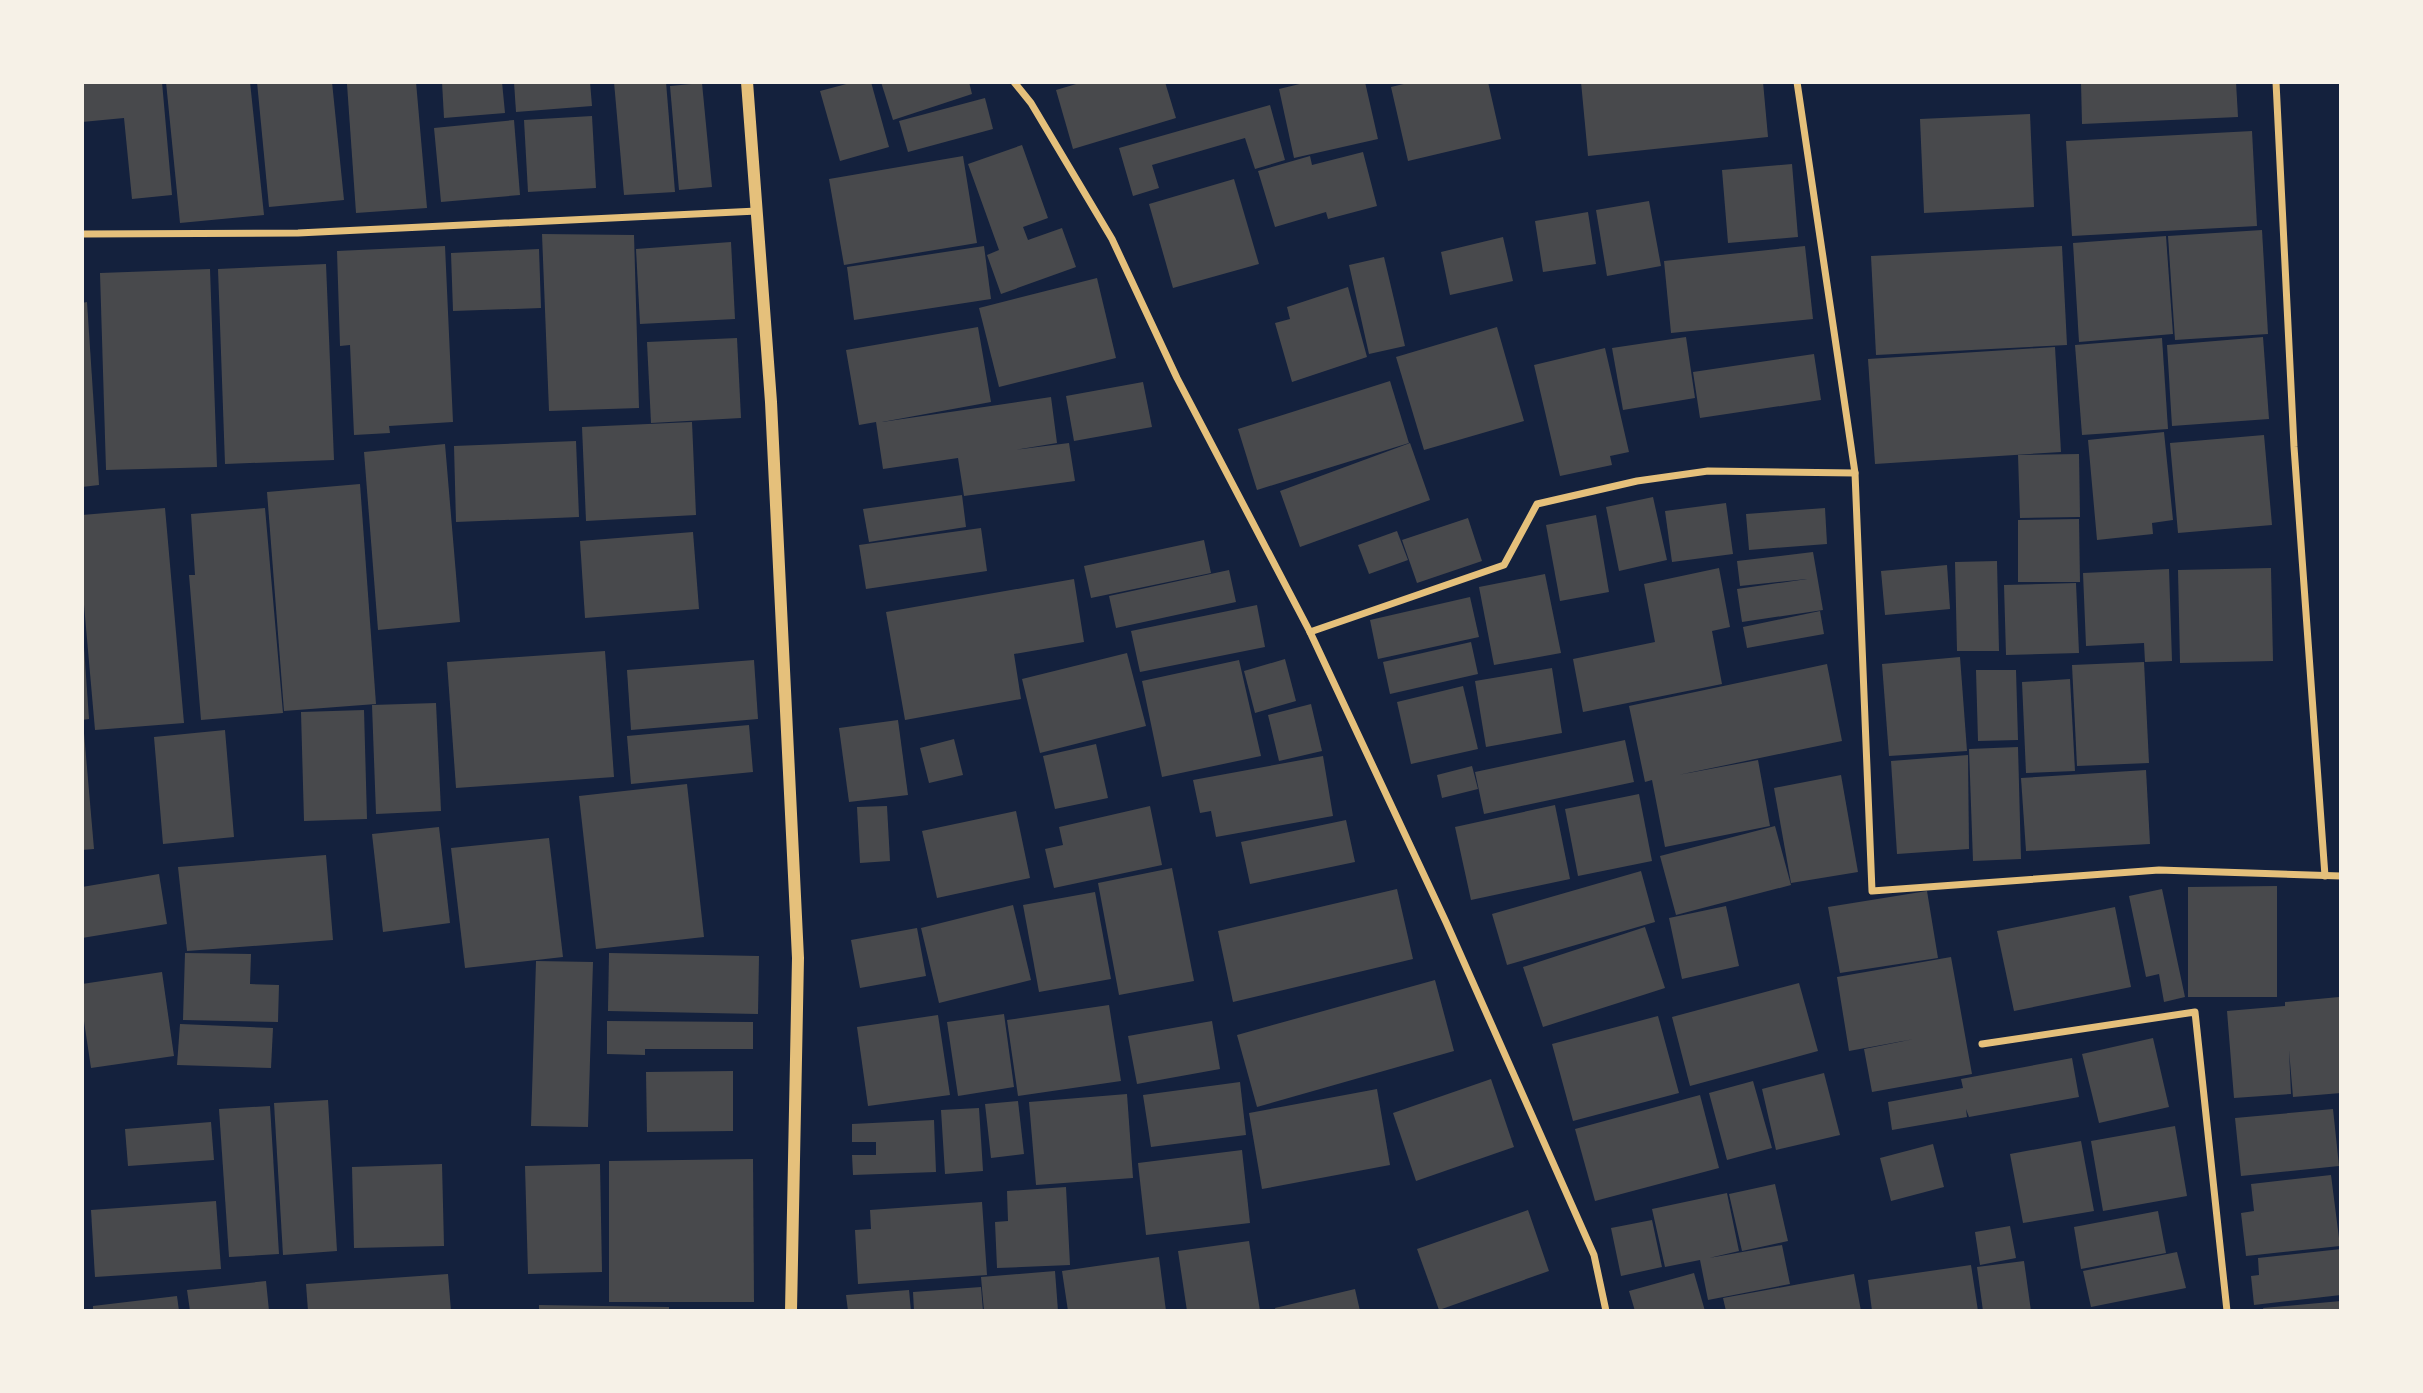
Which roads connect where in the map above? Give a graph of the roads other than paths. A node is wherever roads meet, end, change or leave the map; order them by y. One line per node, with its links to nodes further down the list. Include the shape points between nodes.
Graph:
1 (747, 82): 5 (street)
2 (1014, 82): 8 (street, via 1112,239 1177,377)
3 (1797, 82): 7 (street)
4 (2276, 82): 9 (street, via 2294,447)
5 (757, 211): 6 (street, via 298,233); 12 (street, via 771,402 798,958)
6 (84, 234)
7 (1855, 473): 8 (street, via 1709,471 1637,481 1537,504 1504,565); 9 (street, via 1872,891 2159,870)
8 (1310, 632): 13 (street, via 1594,1255)
9 (2325, 876): 10 (street)
10 (2341, 876)
11 (1982, 1044): 14 (street, via 2195,1012)
12 (791, 1311)
13 (1606, 1311)
14 (2227, 1311)

